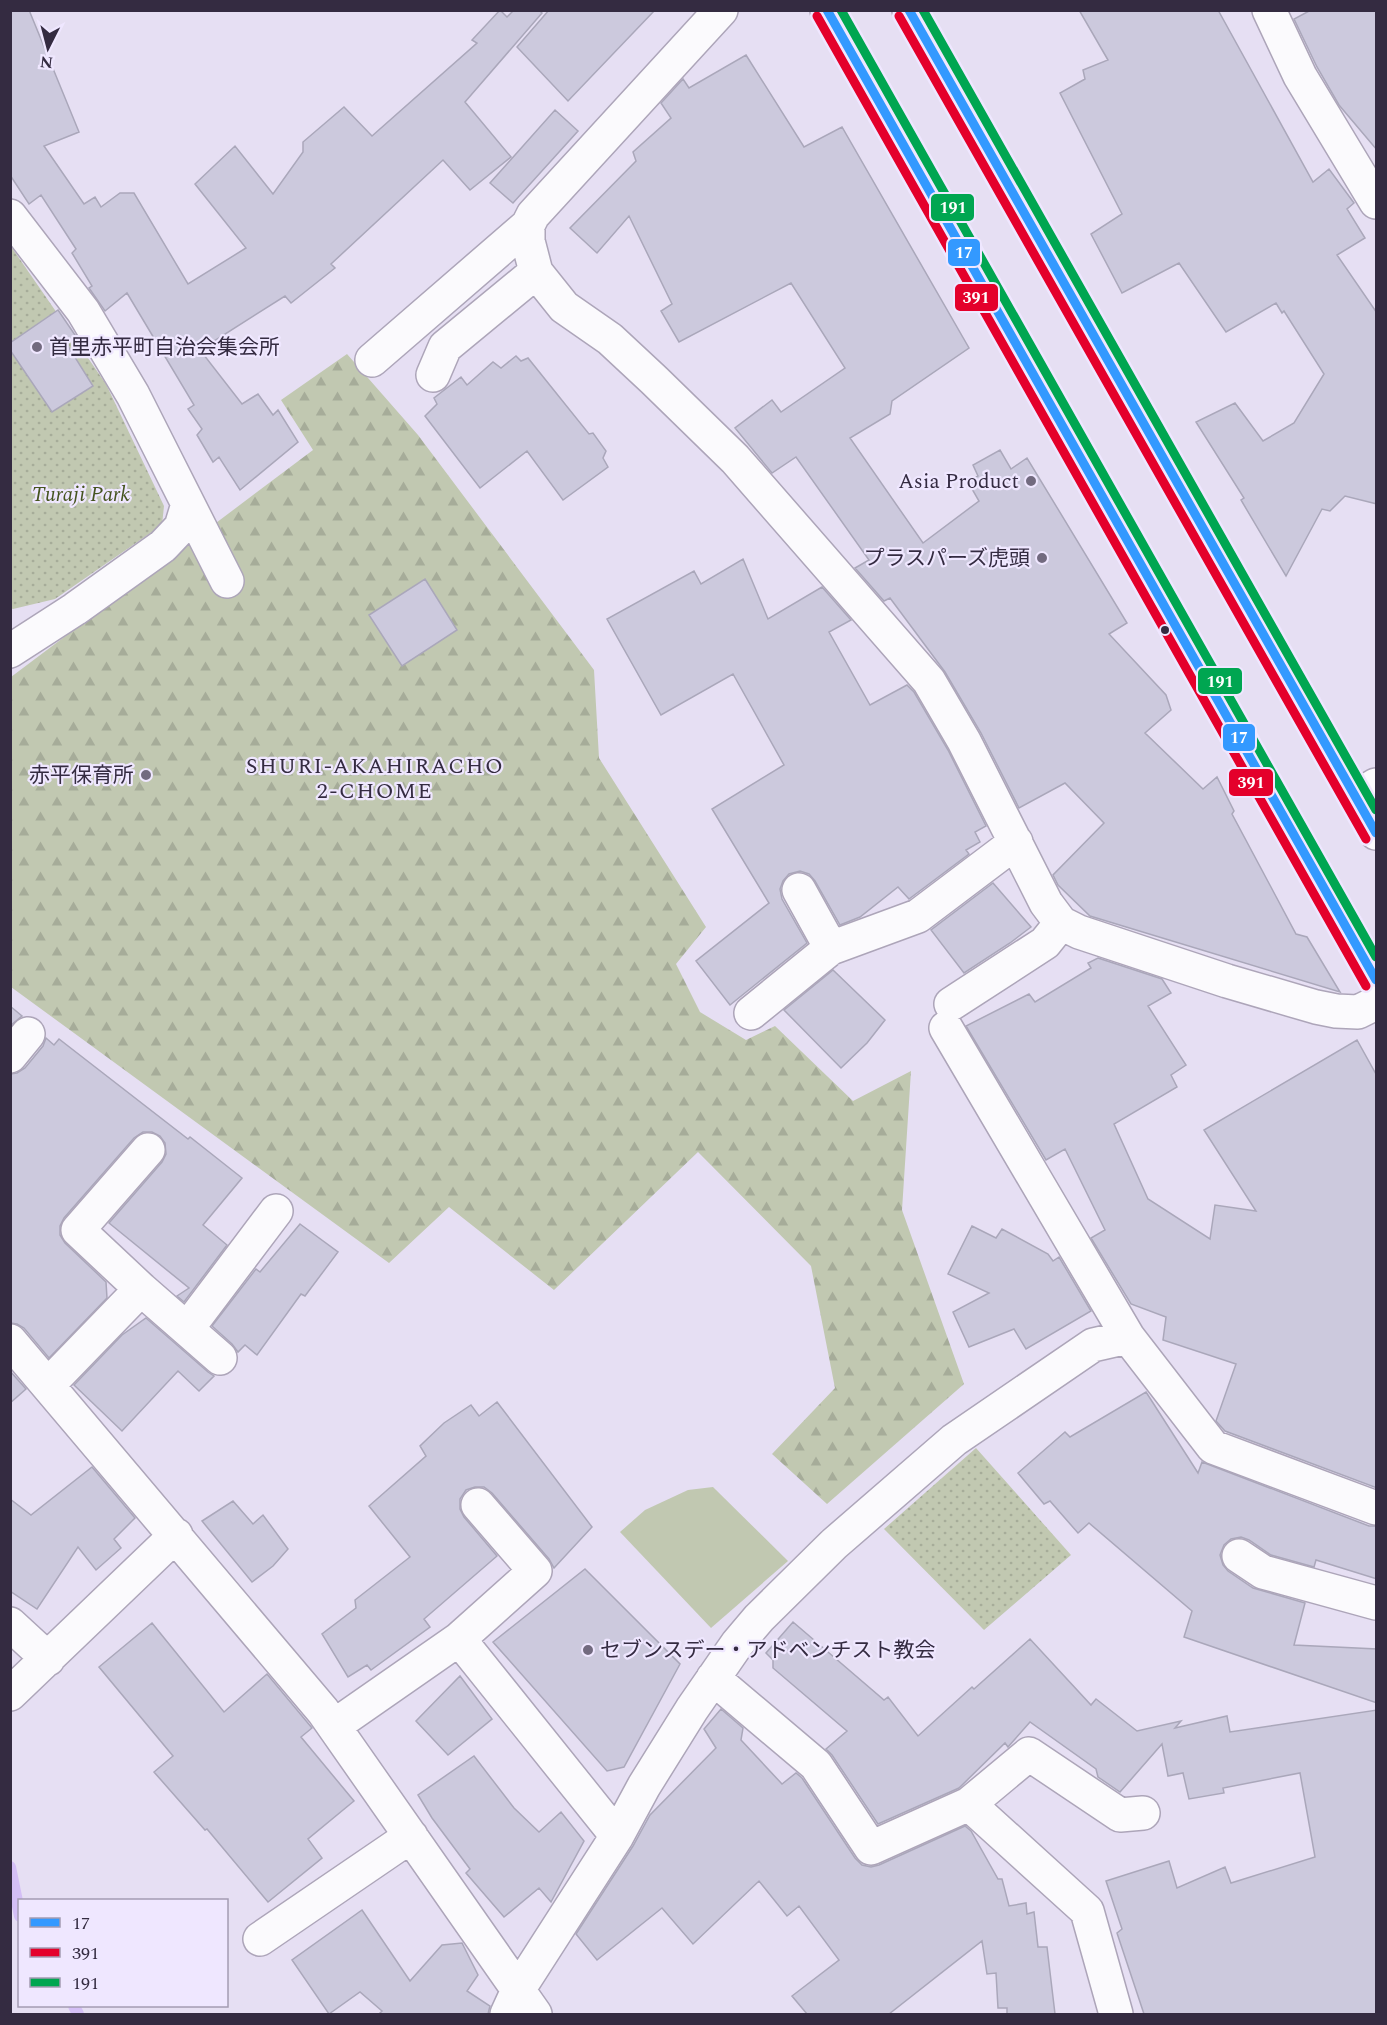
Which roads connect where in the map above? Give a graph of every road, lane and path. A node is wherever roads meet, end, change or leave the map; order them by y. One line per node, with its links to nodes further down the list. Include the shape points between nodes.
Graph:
1 (721, 10): 7 (street)
2 (827, 10): 20 (street)
3 (909, 10): 14 (street)
4 (1269, 10): 5 (street, via 1300,76)
5 (1377, 202)
6 (10, 216): 11 (street, via 83,312 133,395)
7 (528, 225): 8 (street); 9 (street)
8 (536, 272): 10 (street, via 445,348); 16 (street, via 564,307 610,339 735,459 929,681)
9 (372, 360)
10 (434, 375)
11 (188, 504): 12 (street); 13 (street, via 181,527 163,546)
12 (227, 581)
13 (10, 651)
14 (1366, 791): 15 (street)
15 (1377, 832)
16 (1016, 842): 18 (street, via 1046,903); 19 (street, via 918,916)
17 (799, 890): 19 (street)
18 (1061, 923): 21 (street, via 1227,981 1316,1007 1358,1012); 27 (street, via 1045,943 949,1016)
19 (831, 948): 22 (street)
20 (1377, 980)
21 (1377, 1002)
22 (751, 1013)
23 (148, 1150): 25 (street, via 78,1230)
24 (276, 1211): 26 (street)
25 (141, 1289): 26 (street); 30 (street)
26 (187, 1329): 29 (street)
27 (1128, 1337): 32 (street, via 1213,1447); 39 (street, via 1093,1345 954,1440 834,1544 759,1618)
28 (10, 1341): 30 (street)
29 (220, 1358)
30 (48, 1385): 33 (street)
31 (478, 1505): 37 (street, via 535,1570)
32 (1377, 1508)
33 (176, 1535): 38 (street); 41 (street)
34 (1239, 1556): 35 (street, via 1263,1572)
35 (1377, 1603)
36 (10, 1624): 38 (street)
37 (459, 1639): 41 (street); 45 (street)
38 (48, 1659): 40 (street)
39 (714, 1678): 42 (street, via 816,1765 871,1848); 45 (street, via 644,1786)
40 (10, 1694)
41 (334, 1726): 44 (street)
42 (969, 1804): 43 (street, via 1029,1754 1120,1815); 48 (street, via 1087,1911)
43 (1143, 1813)
44 (411, 1836): 46 (street); 47 (street)
45 (617, 1836): 47 (street)
46 (261, 1938)
47 (520, 2006)
48 (1116, 2014)

